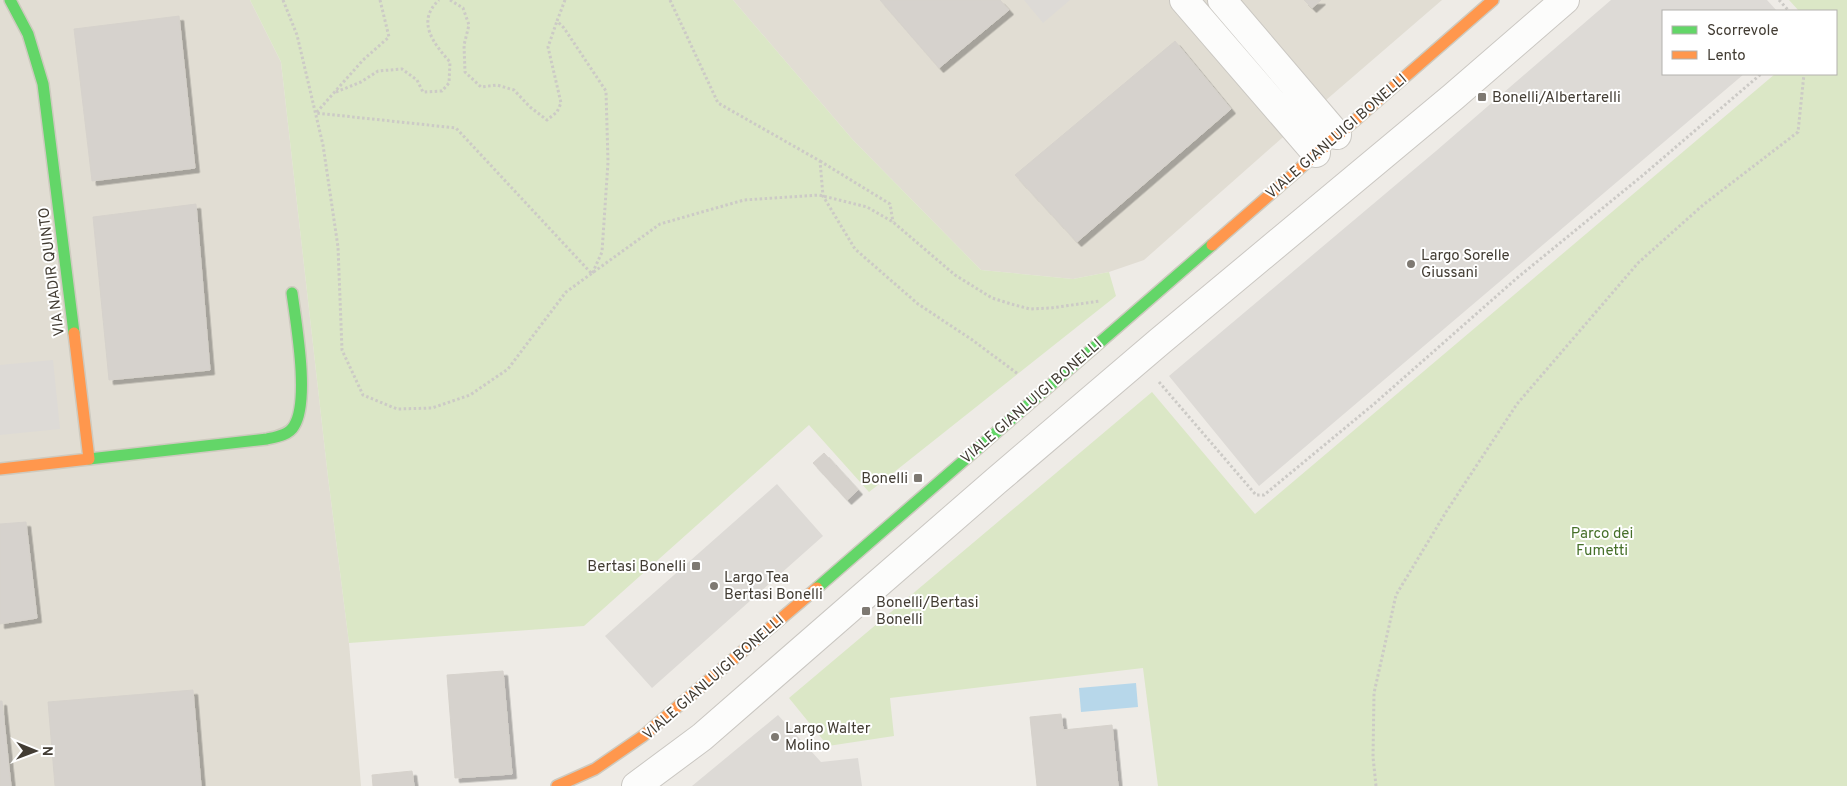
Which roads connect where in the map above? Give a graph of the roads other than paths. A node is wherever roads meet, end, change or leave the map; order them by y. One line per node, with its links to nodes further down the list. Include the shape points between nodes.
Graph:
1 (10, 0): 9 (street, VIA NADIR QUINTO, via 28,34 43,84)
2 (1184, 0): 7 (street)
3 (1222, 0): 6 (street)
4 (1493, 0): 6 (street, VIALE GIANLUIGI BONELLI)
5 (1565, 0): 12 (street, via 1011,468 702,737)
6 (1337, 135): 7 (street, VIALE GIANLUIGI BONELLI)
7 (1316, 153): 11 (street, VIALE GIANLUIGI BONELLI, via 711,680 634,744 600,766)
8 (292, 293): 9 (street, via 302,399 299,417 288,431 267,439)
9 (89, 459): 10 (street)
10 (0, 469)
11 (557, 786)
12 (636, 786)

